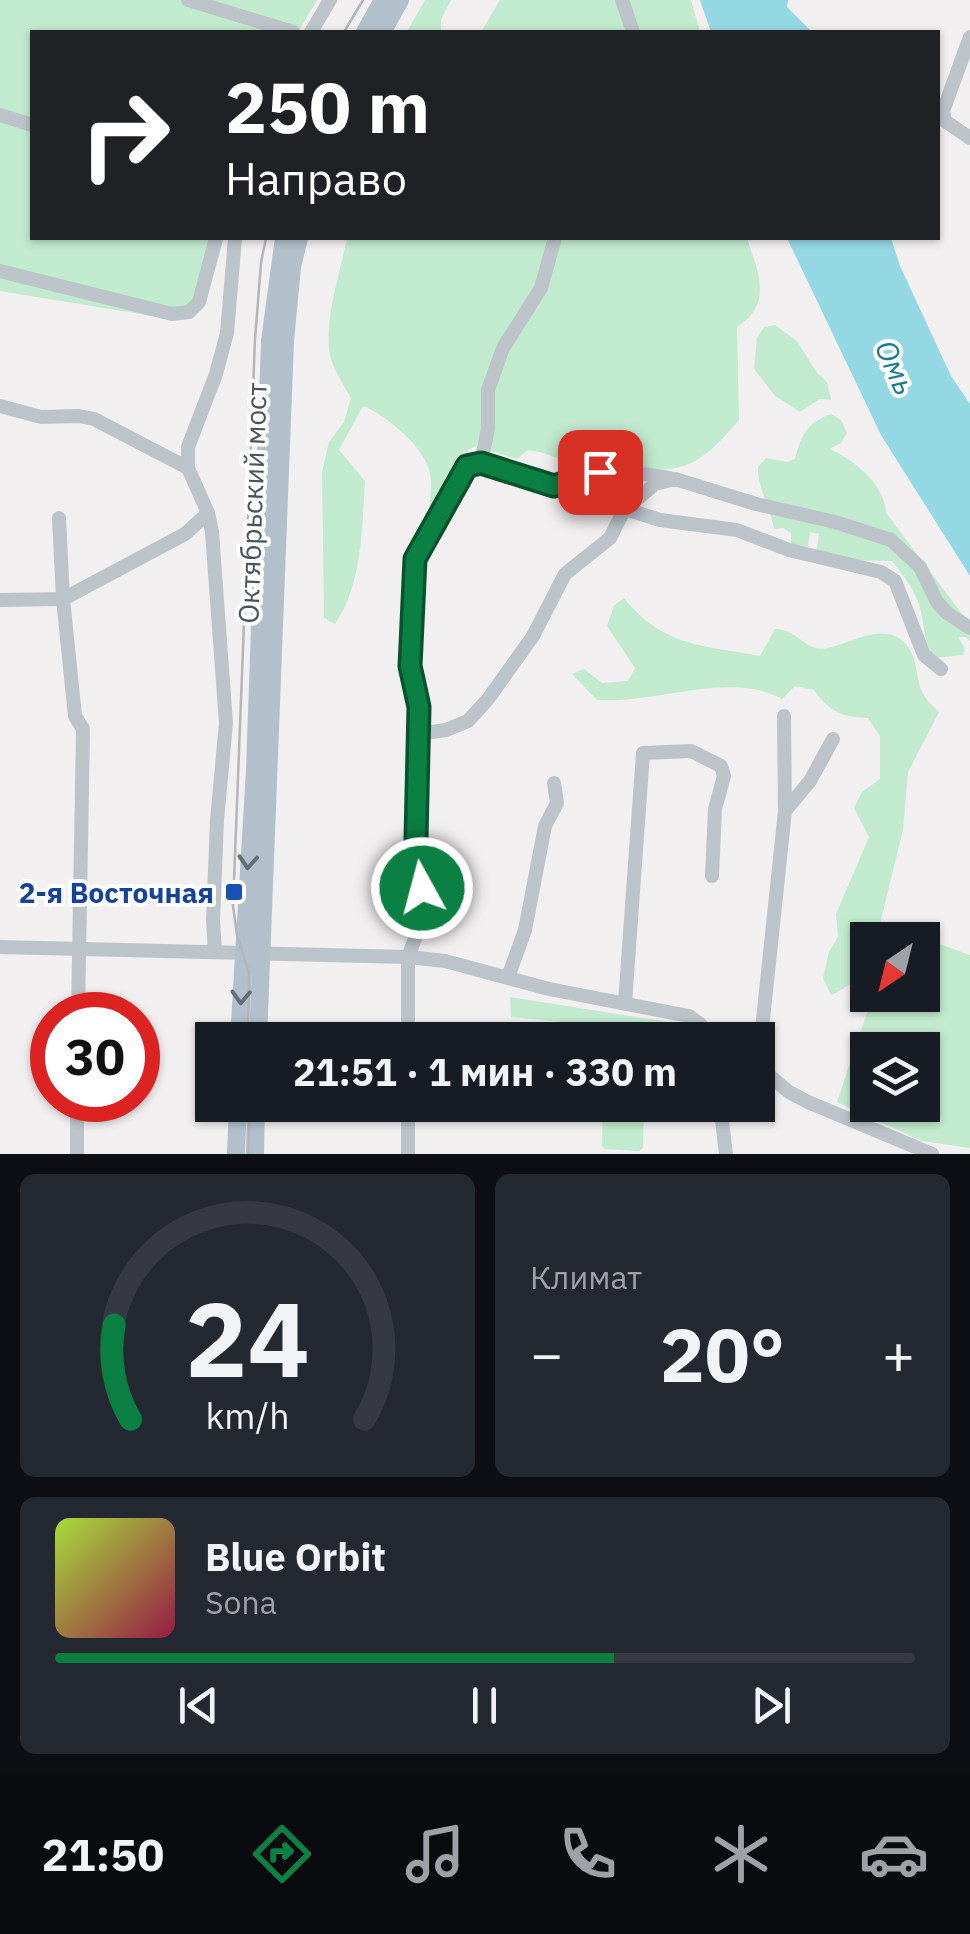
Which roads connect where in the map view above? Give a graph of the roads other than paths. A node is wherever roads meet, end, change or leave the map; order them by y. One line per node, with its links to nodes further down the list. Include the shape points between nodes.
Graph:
1 (188, 0): 6 (street)
2 (330, 0): 7 (street)
3 (383, 0): 8 (main road)
4 (400, 0): 9 (main road)
5 (622, 0): 10 (street)
6 (286, 30)
7 (312, 30)
8 (366, 30)
9 (383, 30)
10 (632, 30)
11 (970, 37): 14 (street, via 944,111 945,121)
12 (0, 115): 13 (street)
13 (30, 124)
14 (970, 138)
15 (215, 240): 20 (street, via 199,302 189,312 172,314)
16 (235, 240): 23 (street, via 226,334 188,448)
17 (284, 240): 36 (main road, Октябрьский мост, via 270,341)
18 (299, 240): 36 (main road, Октябрьский мост, via 285,341)
19 (554, 240): 22 (street, via 542,288 503,348)
20 (0, 271)
21 (0, 406): 23 (street, via 41,418 94,419)
22 (474, 465): 25 (street); 34 (street, via 415,559 410,666)
23 (188, 468): 27 (street)
24 (676, 479): 25 (street, via 600,472); 26 (street, via 655,484); 31 (street, via 892,540 920,567 947,614)
25 (554, 486): 26 (street)
26 (624, 510): 32 (street, via 737,530 881,572 895,580 924,655); 34 (street, via 610,538 565,574 533,636 468,721)
27 (208, 514): 29 (street, via 185,534); 42 (street, via 226,723)
28 (59, 518): 29 (street)
29 (63, 599): 30 (street); 41 (street, via 75,716 82,728)
30 (0, 600)
31 (970, 628)
32 (941, 669)
33 (784, 716): 38 (street)
34 (418, 734): 44 (street, via 422,888)
35 (833, 739): 38 (street)
36 (263, 771): 43 (main road)
37 (554, 783): 45 (street, via 557,803 542,836 525,930)
38 (785, 811): 52 (street)
39 (712, 876): 47 (street, via 721,766 692,751 643,752)
40 (0, 946): 41 (street)
41 (78, 949): 42 (street); 46 (street)
42 (215, 952): 43 (street)
43 (252, 953): 44 (street); 48 (main road, one-way to 48); 49 (main road)
44 (408, 957): 45 (street); 50 (street)
45 (508, 977): 47 (street)
46 (78, 992)
47 (625, 1003): 51 (street)
48 (242, 1022)
49 (257, 1022)
50 (408, 1022)
51 (694, 1022)
52 (763, 1022)
53 (775, 1079): 64 (street, via 808,1102)
54 (77, 1122): 59 (street)
55 (237, 1122): 60 (main road)
56 (256, 1122): 61 (main road)
57 (408, 1122): 62 (street)
58 (722, 1122): 63 (street)
59 (77, 1154)
60 (236, 1154)
61 (255, 1154)
62 (408, 1154)
63 (726, 1154)
64 (932, 1154)

